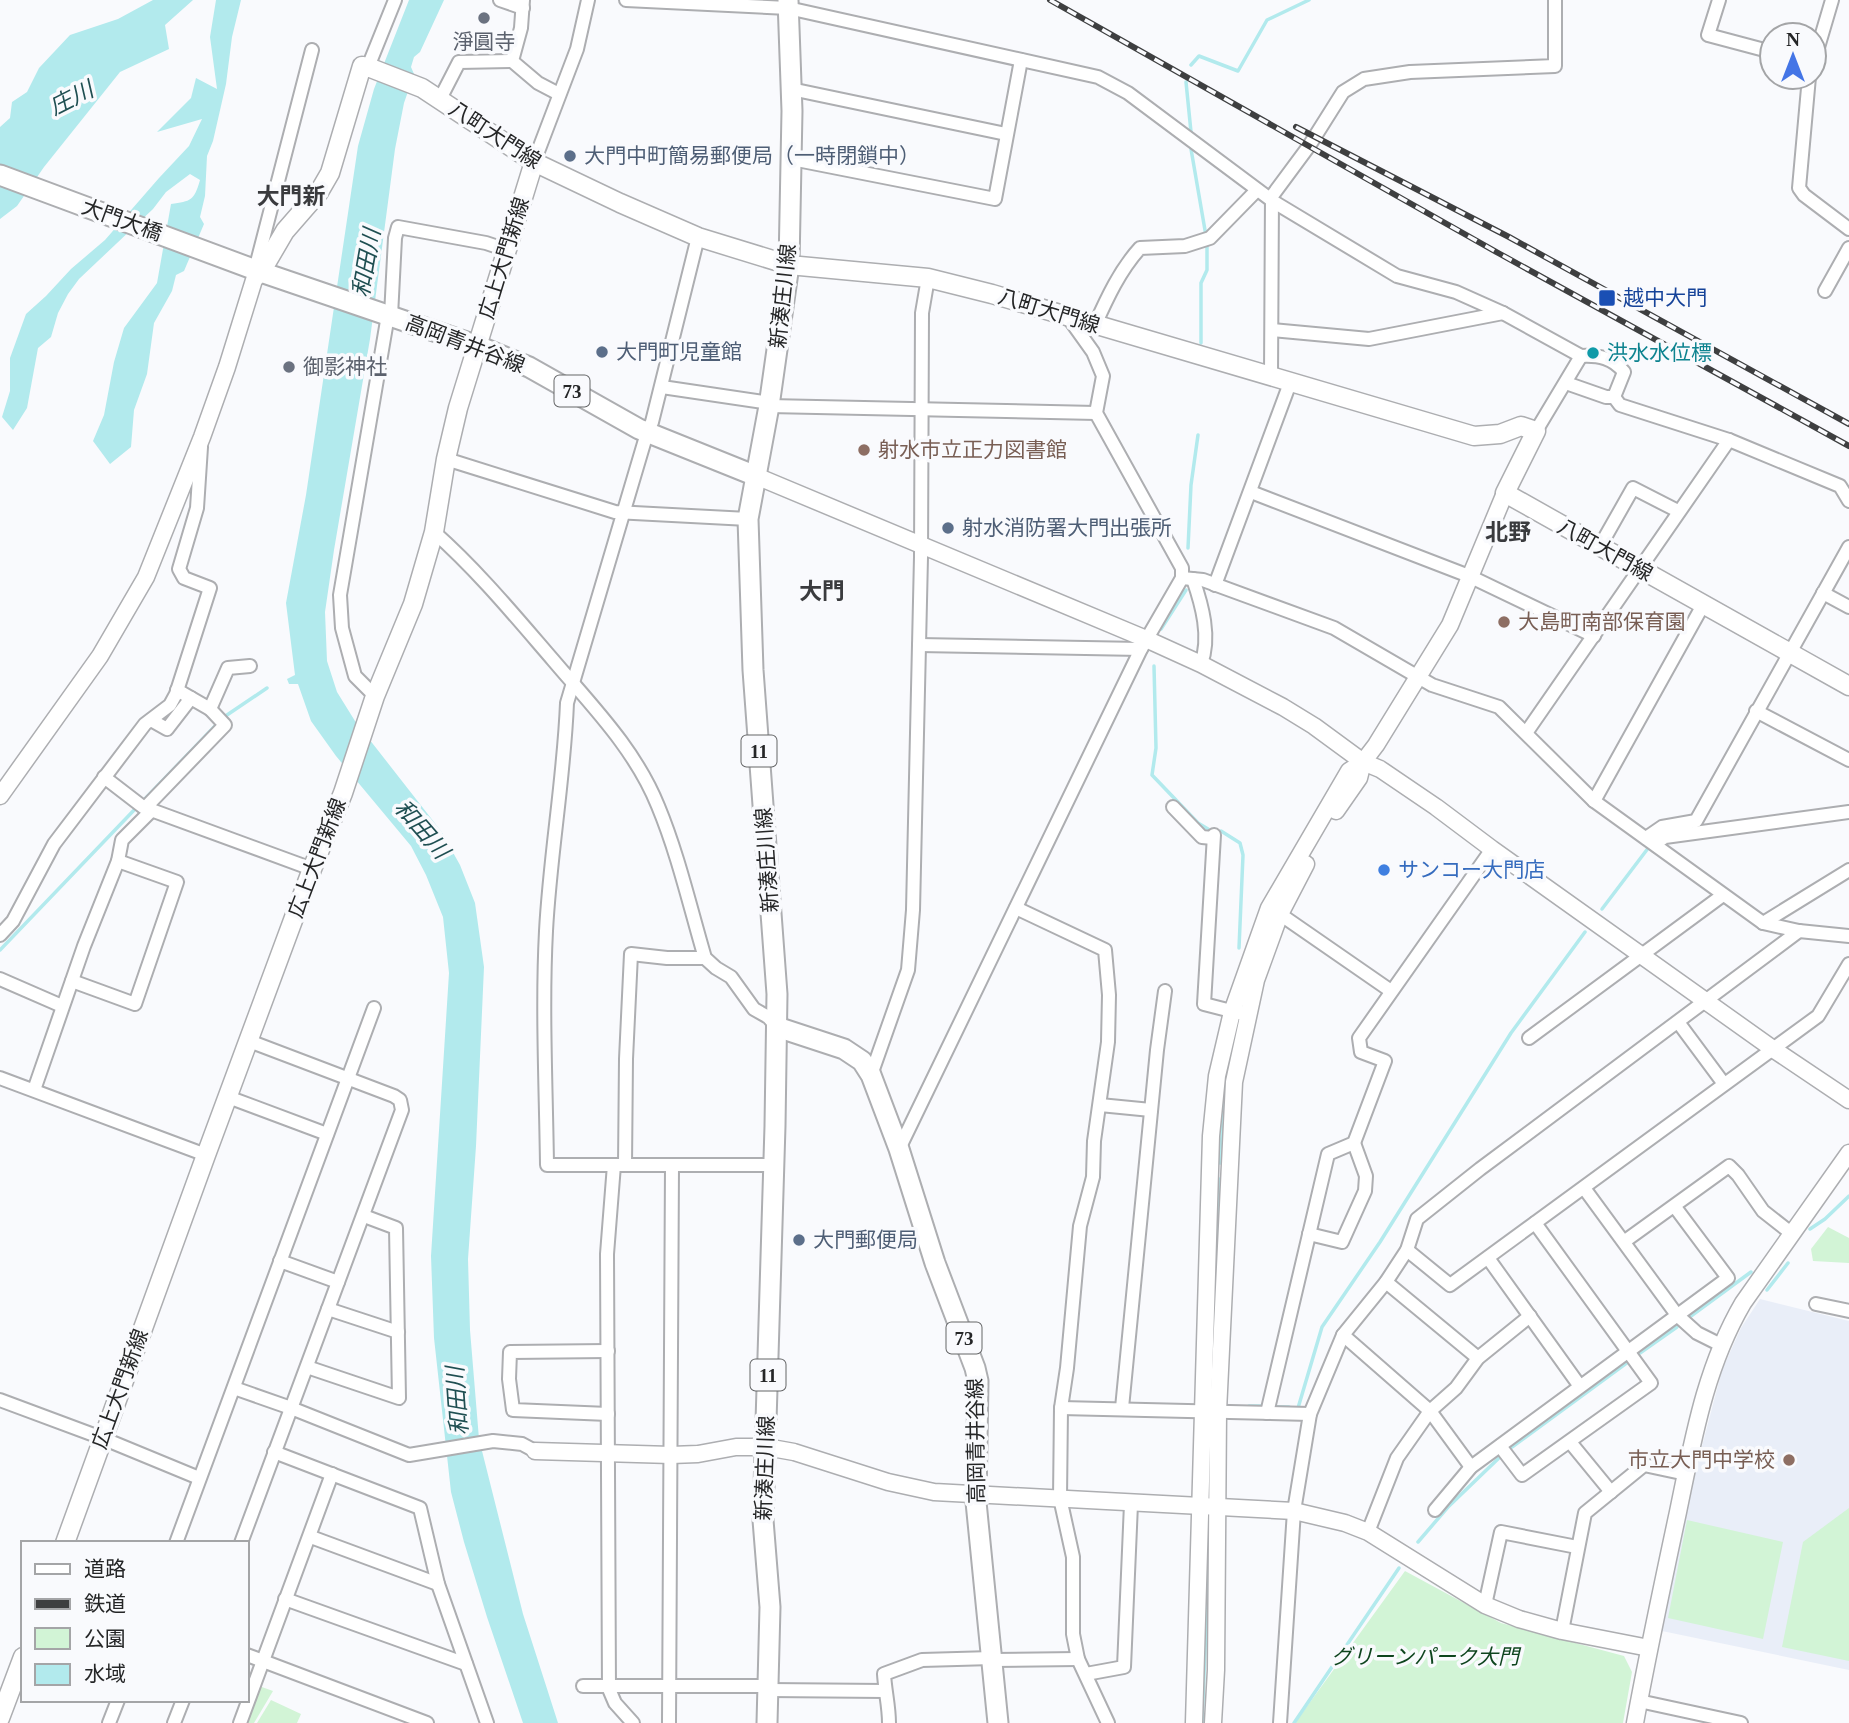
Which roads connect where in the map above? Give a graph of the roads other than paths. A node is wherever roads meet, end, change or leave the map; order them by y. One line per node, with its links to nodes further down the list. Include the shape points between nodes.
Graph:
1 (395, 0): 15 (street)
2 (500, 0): 8 (street)
3 (588, 0): 18 (street, via 578,49)
4 (626, 0): 9 (street)
5 (1555, 0): 25 (street, via 1555,66 1410,72 1364,79 1343,92 1272,195)
6 (1718, 0): 11 (street, via 1708,35)
7 (1832, 0): 10 (street)
8 (523, 4): 14 (street)
9 (778, 4): 13 (street); 16 (main road, 新湊庄川線 / 11)
10 (1826, 21)
11 (1758, 48)
12 (312, 50): 31 (street)
13 (1020, 60): 20 (street); 24 (street, via 1112,84)
14 (512, 61): 18 (street); 19 (street, via 459,62)
15 (368, 67): 19 (main road, 八町大門線); 31 (main road, via 362,66 330,173)
16 (791, 89): 20 (street); 21 (main road, 新湊庄川線 / 11)
17 (1808, 91): 26 (street, via 1799,188)
18 (559, 94): 22 (street)
19 (440, 99): 22 (main road, 八町大門線)
20 (1006, 134): 21 (street, via 995,199)
21 (792, 159): 30 (main road, 新湊庄川線 / 11)
22 (534, 162): 27 (main road, 八町大門線); 29 (main road, 広上大門新線)
23 (0, 175): 31 (main road, 大門大橋 / 73)
24 (1257, 190): 25 (street); 37 (street, via 1210,239 1185,246 1140,248)
25 (1274, 202): 34 (street, via 1397,276 1456,292); 38 (street)
26 (1849, 229)
27 (698, 236): 30 (main road, 八町大門線); 44 (street)
28 (1849, 247): 33 (street)
29 (507, 250): 35 (street, via 398,227); 39 (main road, 広上大門新線)
30 (789, 265): 32 (main road, 八町大門線); 46 (main road, 新湊庄川線 / 11)
31 (253, 269): 35 (main road, 高岡青井谷線 / 73); 51 (street, via 254,280 228,367)
32 (928, 278): 36 (main road, 八町大門線); 47 (street, via 922,313)
33 (1825, 291)
34 (1503, 313): 38 (street, via 1369,339); 40 (street)
35 (388, 315): 39 (main road, 高岡青井谷線 / 73); 83 (street, via 340,595 342,628 355,676)
36 (1068, 317): 37 (main road, 八町大門線); 48 (street, via 1093,352 1103,376)
37 (1095, 325): 41 (main road, 八町大門線)
38 (1272, 330): 41 (street)
39 (478, 346): 50 (main road, 高岡青井谷線 / 73, via 529,367); 53 (main road, 広上大門新線)
40 (1581, 356): 43 (street); 45 (street, via 1616,362 1624,372)
41 (1271, 376): 42 (main road, 八町大門線)
42 (1290, 383): 49 (main road, 八町大門線, via 1475,436 1521,426); 55 (street)
43 (1566, 383): 45 (street); 49 (street)
44 (662, 387): 46 (street); 50 (street)
45 (1614, 397): 52 (street, via 1620,405)
46 (769, 404): 47 (street); 54 (main road, 新湊庄川線 / 11)
47 (922, 411): 48 (street); 62 (street)
48 (1096, 413): 67 (street)
49 (1536, 432): 56 (main road)
50 (647, 433): 54 (main road, 高岡青井谷線 / 73); 59 (street)
51 (202, 437): 81 (street, via 197,508 179,569 184,578 210,588); 91 (street, via 146,577 100,656)
52 (1729, 440): 57 (street, via 1840,486); 58 (street)
53 (446, 460): 59 (street); 61 (main road, 広上大門新線)
54 (755, 476): 60 (main road, 新湊庄川線 / 11); 62 (street)
55 (1251, 492): 66 (street); 68 (street)
56 (1505, 494): 64 (main road, 八町大門線); 66 (street)
57 (1849, 501)
58 (1678, 511): 64 (street, via 1633,488); 65 (street)
59 (624, 513): 60 (street); 79 (street)
60 (748, 519): 120 (main road, 新湊庄川線 / 11, via 753,670)
61 (434, 532): 79 (street, via 460,555); 83 (main road, 広上大門新線, via 413,604)
62 (920, 547): 73 (street); 74 (street)
63 (1849, 547): 69 (street)
64 (1599, 548): 65 (main road, 八町大門線)
65 (1640, 569): 70 (main road, 八町大門線); 72 (street)
66 (1469, 576): 72 (street); 78 (street, via 1450,625)
67 (1188, 578): 68 (street); 73 (street); 76 (street, via 1203,607 1205,655)
68 (1216, 585): 78 (street, via 1335,628)
69 (1823, 593): 71 (street); 75 (street)
70 (1703, 605): 75 (main road, 八町大門線); 92 (street)
71 (1849, 607)
72 (1594, 636): 87 (street)
73 (1143, 644): 74 (street); 76 (street); 102 (street)
74 (919, 645): 124 (street, via 908,970)
75 (1789, 653): 80 (main road, 八町大門線); 85 (street)
76 (1201, 664): 89 (street, via 1314,726)
77 (250, 666): 84 (street, via 228,668)
78 (1419, 677): 87 (street, via 1499,707); 89 (street)
79 (572, 682): 109 (street, via 631,755 657,803); 138 (street, via 566,703 545,935 547,1165)
80 (1849, 686)
81 (177, 690): 82 (street); 86 (street, via 170,705)
82 (191, 698): 84 (street); 86 (street, via 167,729)
83 (374, 702): 99 (main road, 広上大門新線)
84 (210, 709): 93 (street, via 225,725)
85 (1756, 711): 88 (street); 96 (street, via 1696,821 1662,827)
86 (151, 720): 90 (street)
87 (1526, 733): 92 (street)
88 (1849, 760)
89 (1363, 762): 97 (street, via 1380,769); 103 (street, via 1359,778)
90 (104, 777): 93 (street); 106 (street, via 54,844 13,921)
91 (0, 796)
92 (1594, 801): 96 (street)
93 (143, 807): 98 (street, via 122,840); 99 (street)
94 (1173, 807): 118 (street, via 1202,837 1214,837 1205,1004)
95 (1849, 812): 96 (street)
96 (1652, 842): 101 (street)
97 (1492, 849): 108 (street); 114 (street)
98 (118, 861): 112 (street); 112 (street, via 177,882 135,1004)
99 (312, 869): 122 (main road, 広上大門新線)
100 (1849, 870): 104 (street)
101 (1723, 895): 104 (street); 108 (street)
102 (1016, 908): 131 (street, via 1105,950 1108,1042); 135 (street)
103 (1275, 911): 114 (street); 118 (street, via 1256,980)
104 (1763, 923): 105 (street)
105 (1799, 931): 107 (street); 115 (street)
106 (0, 935)
107 (1849, 936)
108 (1640, 955): 115 (street); 121 (street)
109 (705, 958): 120 (street, via 730,977 754,1009); 138 (street, via 631,954)
110 (1849, 964): 123 (street, via 1818,1016)
111 (0, 979): 116 (street)
112 (72, 981): 116 (street)
113 (1165, 991): 132 (street)
114 (1391, 991): 134 (street, via 1359,1038 1361,1052 1385,1061)
115 (1706, 1001): 119 (street); 123 (street)
116 (62, 1006): 128 (street)
117 (374, 1008): 126 (street)
118 (1239, 1014): 172 (street, via 1217,1076 1211,1136)
119 (1678, 1022): 127 (street); 148 (street, via 1417,1219)
120 (777, 1027): 124 (main road, 高岡青井谷線 / 73, via 845,1049 862,1061); 140 (main road, 新湊庄川線 / 11)
121 (1529, 1038)
122 (249, 1041): 126 (street); 129 (main road, 広上大門新線)
123 (1773, 1049): 127 (street); 130 (street)
124 (871, 1075): 135 (main road, 高岡青井谷線 / 73)
125 (0, 1078): 128 (street)
126 (347, 1079): 133 (street); 143 (street, via 394,1096 402,1110)
127 (1724, 1084): 141 (street)
128 (34, 1090): 137 (street)
129 (228, 1097): 133 (street); 137 (main road, 広上大門新線)
130 (1849, 1100)
131 (1100, 1105): 132 (street); 169 (street, via 1093,1177 1080,1226)
132 (1151, 1110): 170 (street)
133 (327, 1134): 150 (street)
134 (1354, 1143): 146 (street, via 1328,1154); 146 (street, via 1366,1176 1365,1191 1342,1242)
135 (899, 1149): 189 (main road, 高岡青井谷線 / 73, via 978,1381)
136 (1849, 1153): 145 (street)
137 (205, 1155): 176 (main road, 広上大門新線)
138 (620, 1165): 139 (street); 162 (street, via 607,1254)
139 (672, 1166): 140 (street); 183 (street)
140 (772, 1166): 179 (main road, 新湊庄川線 / 11)
141 (1584, 1188): 144 (street); 147 (street)
142 (1675, 1207): 145 (street, via 1729,1166 1763,1211); 147 (street); 156 (street, via 1728,1278)
143 (364, 1216): 151 (street); 158 (street, via 396,1228)
144 (1535, 1223): 149 (street); 161 (street)
145 (1791, 1233): 160 (street, via 1743,1303)
146 (1310, 1234): 173 (street)
147 (1625, 1241): 156 (street)
148 (1407, 1250): 149 (street, via 1450,1285); 152 (street)
149 (1488, 1258): 157 (street)
150 (280, 1261): 151 (street); 166 (street)
151 (338, 1282): 154 (street)
152 (1386, 1282): 159 (street); 163 (street)
153 (1816, 1304): 155 (street)
154 (328, 1309): 158 (street); 164 (street)
155 (1849, 1311)
156 (1677, 1315): 160 (street, via 1697,1333); 161 (street)
157 (1530, 1316): 163 (street); 165 (street)
158 (398, 1332): 164 (street, via 399,1398)
159 (1343, 1335): 171 (street); 175 (street)
160 (1721, 1345): 186 (street, via 1709,1375)
161 (1628, 1350): 165 (street); 177 (street, via 1651,1382)
162 (608, 1352): 174 (street); 174 (street, via 510,1352 509,1379 513,1410)
163 (1478, 1358): 171 (street)
164 (307, 1367): 168 (street)
165 (1579, 1385): 178 (street)
166 (234, 1388): 168 (street); 187 (street)
167 (0, 1401): 176 (street)
168 (291, 1408): 180 (street, via 409,1455 493,1441 522,1444); 181 (street)
169 (1061, 1408): 170 (street); 190 (street)
170 (1122, 1408): 172 (street)
171 (1430, 1411): 184 (street); 196 (street, via 1397,1458)
172 (1211, 1412): 173 (street); 192 (street); 193 (street)
173 (1267, 1413): 175 (street)
174 (608, 1414): 182 (street)
175 (1310, 1414): 195 (street)
176 (102, 1438): 187 (street); 198 (main road, 広上大門新線)
177 (1570, 1442): 178 (street, via 1522,1475); 188 (street)
178 (1500, 1446): 184 (street)
179 (766, 1447): 183 (street); 189 (street, via 888,1482 934,1492); 217 (main road, 新湊庄川線 / 11, via 763,1520 770,1607)
180 (535, 1451): 182 (street)
181 (274, 1452): 185 (street); 200 (street)
182 (609, 1452): 183 (street); 215 (street)
183 (671, 1455): 216 (street)
184 (1471, 1467): 194 (street)
185 (332, 1474): 197 (street); 202 (street, via 420,1508)
186 (1686, 1474): 188 (street, via 1644,1465); 206 (street)
187 (199, 1478): 199 (street)
188 (1611, 1492): 201 (street, via 1585,1513)
189 (975, 1494): 190 (street); 208 (main road, 高岡青井谷線 / 73)
190 (1060, 1498): 191 (street); 209 (street, via 1073,1557 1073,1634)
191 (1131, 1504): 192 (street); 213 (street, via 1124,1667)
192 (1200, 1507): 193 (street); 237 (street)
193 (1217, 1508): 195 (street); 238 (street)
194 (1435, 1510)
195 (1294, 1511): 196 (street); 239 (street)
196 (1368, 1532): 204 (street)
197 (310, 1536): 202 (street); 203 (street)
198 (66, 1541)
199 (177, 1541)
200 (242, 1541)
201 (1577, 1548): 204 (street, via 1501,1532); 205 (street)
202 (438, 1584): 212 (street)
203 (285, 1599): 210 (street); 212 (street)
204 (1485, 1605): 205 (street)
205 (1562, 1631): 206 (street)
206 (1649, 1648): 220 (street)
207 (248, 1655): 210 (street)
208 (992, 1659): 209 (street); 218 (street, via 922,1660 884,1674); 235 (main road, 高岡青井谷線 / 73)
209 (1078, 1659): 213 (street)
210 (263, 1660): 219 (street); 225 (street)
211 (21, 1662): 224 (main road)
212 (466, 1664): 230 (street)
213 (1086, 1674): 236 (street)
214 (583, 1686): 215 (street)
215 (609, 1686): 216 (street); 231 (street, via 615,1703)
216 (670, 1686): 217 (street); 232 (street)
217 (768, 1688): 218 (street); 233 (main road, 新湊庄川線 / 11)
218 (885, 1691): 234 (street)
219 (248, 1701)
220 (1639, 1701): 240 (street); 241 (street)
221 (117, 1702): 226 (street)
222 (182, 1702): 227 (street)
223 (248, 1702): 228 (street)
224 (0, 1718)
225 (400, 1718): 229 (street)
226 (109, 1723)
227 (174, 1723)
228 (240, 1723)
229 (426, 1723)
230 (487, 1723)
231 (633, 1723)
232 (669, 1723)
233 (767, 1723)
234 (889, 1723)
235 (998, 1723)
236 (1108, 1723)
237 (1194, 1723)
238 (1213, 1723)
239 (1280, 1723)
240 (1635, 1723)
241 (1741, 1723)

